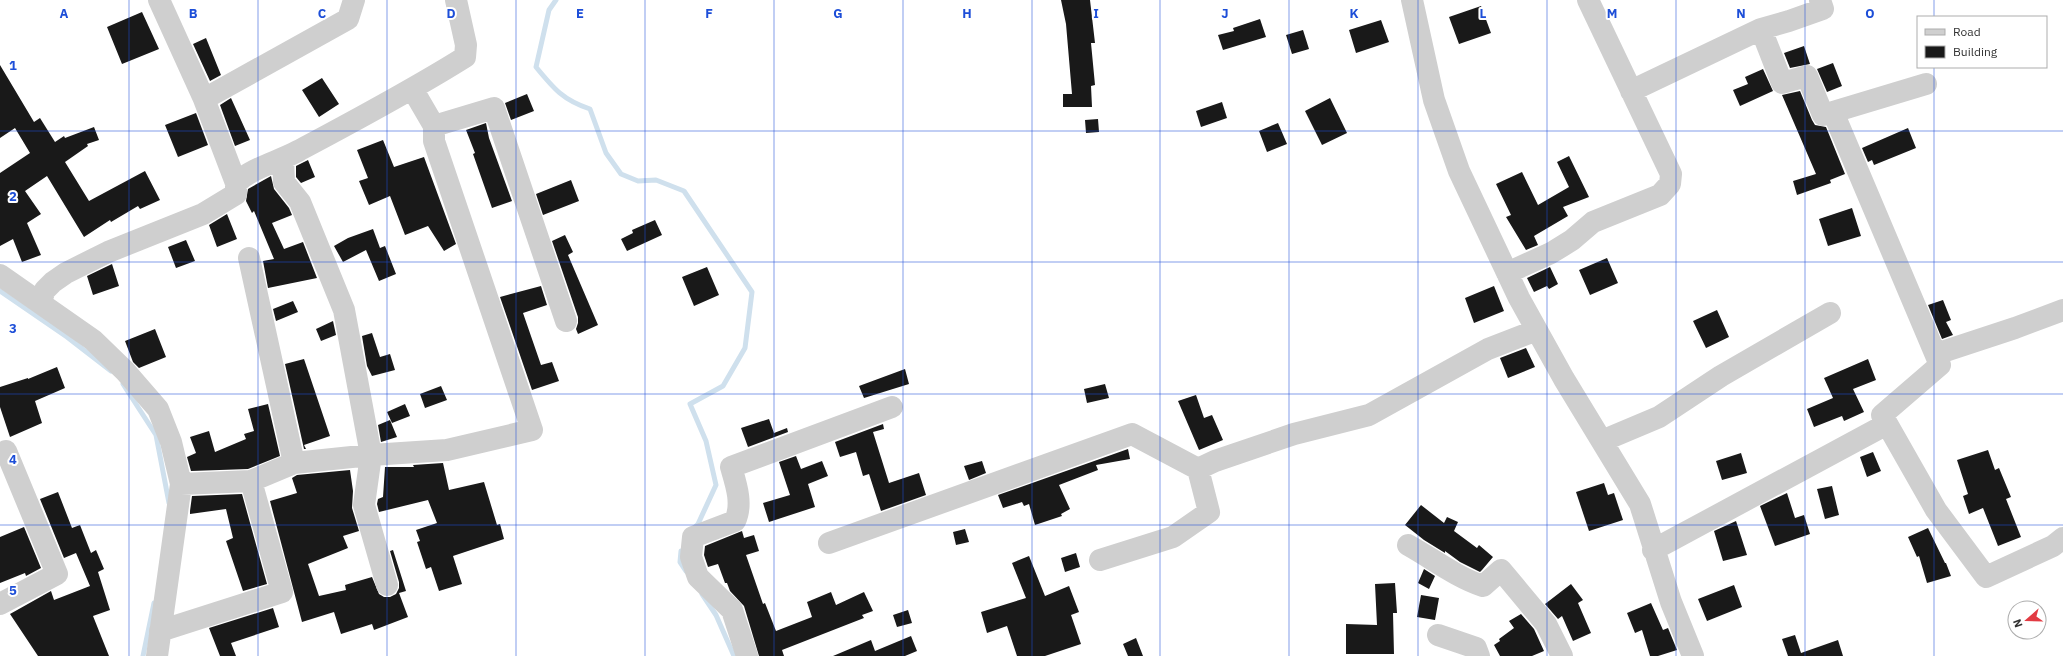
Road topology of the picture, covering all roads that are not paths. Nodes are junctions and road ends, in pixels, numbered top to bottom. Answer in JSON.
{"nodes":[{"id":1,"x":159,"y":0,"type":"edge"},
{"id":2,"x":354,"y":0,"type":"edge"},
{"id":3,"x":456,"y":0,"type":"edge"},
{"id":4,"x":1412,"y":0,"type":"edge"},
{"id":5,"x":1588,"y":0,"type":"edge"},
{"id":6,"x":1820,"y":0,"type":"edge"},
{"id":7,"x":1761,"y":28,"type":"junction"},
{"id":8,"x":1926,"y":84,"type":"dead end"},
{"id":9,"x":413,"y":90,"type":"junction"},
{"id":10,"x":1631,"y":91,"type":"junction"},
{"id":11,"x":204,"y":98,"type":"junction"},
{"id":12,"x":1833,"y":112,"type":"junction"},
{"id":13,"x":434,"y":126,"type":"junction"},
{"id":14,"x":283,"y":159,"type":"junction"},
{"id":15,"x":236,"y":183,"type":"junction"},
{"id":16,"x":249,"y":258,"type":"dead end"},
{"id":17,"x":1507,"y":273,"type":"junction"},
{"id":18,"x":0,"y":275,"type":"edge"},
{"id":19,"x":40,"y":303,"type":"junction"},
{"id":20,"x":2063,"y":310,"type":"edge"},
{"id":21,"x":1830,"y":313,"type":"dead end"},
{"id":22,"x":566,"y":320,"type":"dead end"},
{"id":23,"x":1537,"y":330,"type":"junction"},
{"id":24,"x":1936,"y":354,"type":"junction"},
{"id":25,"x":892,"y":407,"type":"dead end"},
{"id":26,"x":1887,"y":424,"type":"junction"},
{"id":27,"x":1602,"y":440,"type":"junction"},
{"id":28,"x":6,"y":451,"type":"dead end"},
{"id":29,"x":371,"y":455,"type":"junction"},
{"id":30,"x":294,"y":463,"type":"junction"},
{"id":31,"x":1198,"y":469,"type":"junction"},
{"id":32,"x":251,"y":482,"type":"junction"},
{"id":33,"x":181,"y":484,"type":"junction"},
{"id":34,"x":2063,"y":538,"type":"edge"},
{"id":35,"x":830,"y":543,"type":"dead end"},
{"id":36,"x":1408,"y":545,"type":"dead end"},
{"id":37,"x":1653,"y":550,"type":"junction"},
{"id":38,"x":1100,"y":560,"type":"dead end"},
{"id":39,"x":387,"y":585,"type":"dead end"},
{"id":40,"x":0,"y":604,"type":"edge"},
{"id":41,"x":160,"y":630,"type":"junction"},
{"id":42,"x":1438,"y":635,"type":"dead end"},
{"id":43,"x":157,"y":656,"type":"edge"},
{"id":44,"x":747,"y":656,"type":"edge"},
{"id":45,"x":1479,"y":656,"type":"edge"},
{"id":46,"x":1562,"y":656,"type":"edge"},
{"id":47,"x":1693,"y":656,"type":"edge"}],
"edges":[{"from":1,"to":11,"type":"street"},
{"from":2,"to":11,"type":"street"},
{"from":3,"to":9,"type":"street"},
{"from":4,"to":17,"type":"street"},
{"from":5,"to":10,"type":"street"},
{"from":6,"to":7,"type":"street"},
{"from":7,"to":10,"type":"street"},
{"from":7,"to":12,"type":"street"},
{"from":8,"to":12,"type":"street"},
{"from":9,"to":13,"type":"street"},
{"from":9,"to":14,"type":"street"},
{"from":10,"to":17,"type":"street"},
{"from":11,"to":15,"type":"street"},
{"from":12,"to":24,"type":"street"},
{"from":13,"to":22,"type":"street"},
{"from":13,"to":29,"type":"street"},
{"from":14,"to":15,"type":"street"},
{"from":14,"to":29,"type":"street"},
{"from":15,"to":19,"type":"street"},
{"from":16,"to":30,"type":"street"},
{"from":17,"to":23,"type":"street"},
{"from":18,"to":19,"type":"street"},
{"from":19,"to":33,"type":"street"},
{"from":20,"to":24,"type":"street"},
{"from":21,"to":27,"type":"street"},
{"from":23,"to":27,"type":"street"},
{"from":23,"to":31,"type":"street"},
{"from":24,"to":26,"type":"street"},
{"from":25,"to":44,"type":"street"},
{"from":26,"to":34,"type":"street"},
{"from":26,"to":37,"type":"street"},
{"from":27,"to":37,"type":"street"},
{"from":28,"to":40,"type":"street"},
{"from":29,"to":30,"type":"street"},
{"from":29,"to":39,"type":"street"},
{"from":30,"to":32,"type":"street"},
{"from":31,"to":35,"type":"street"},
{"from":31,"to":38,"type":"street"},
{"from":32,"to":33,"type":"street"},
{"from":32,"to":41,"type":"street"},
{"from":33,"to":41,"type":"street"},
{"from":36,"to":46,"type":"street"},
{"from":37,"to":47,"type":"street"},
{"from":41,"to":43,"type":"street"},
{"from":42,"to":45,"type":"street"}]}
